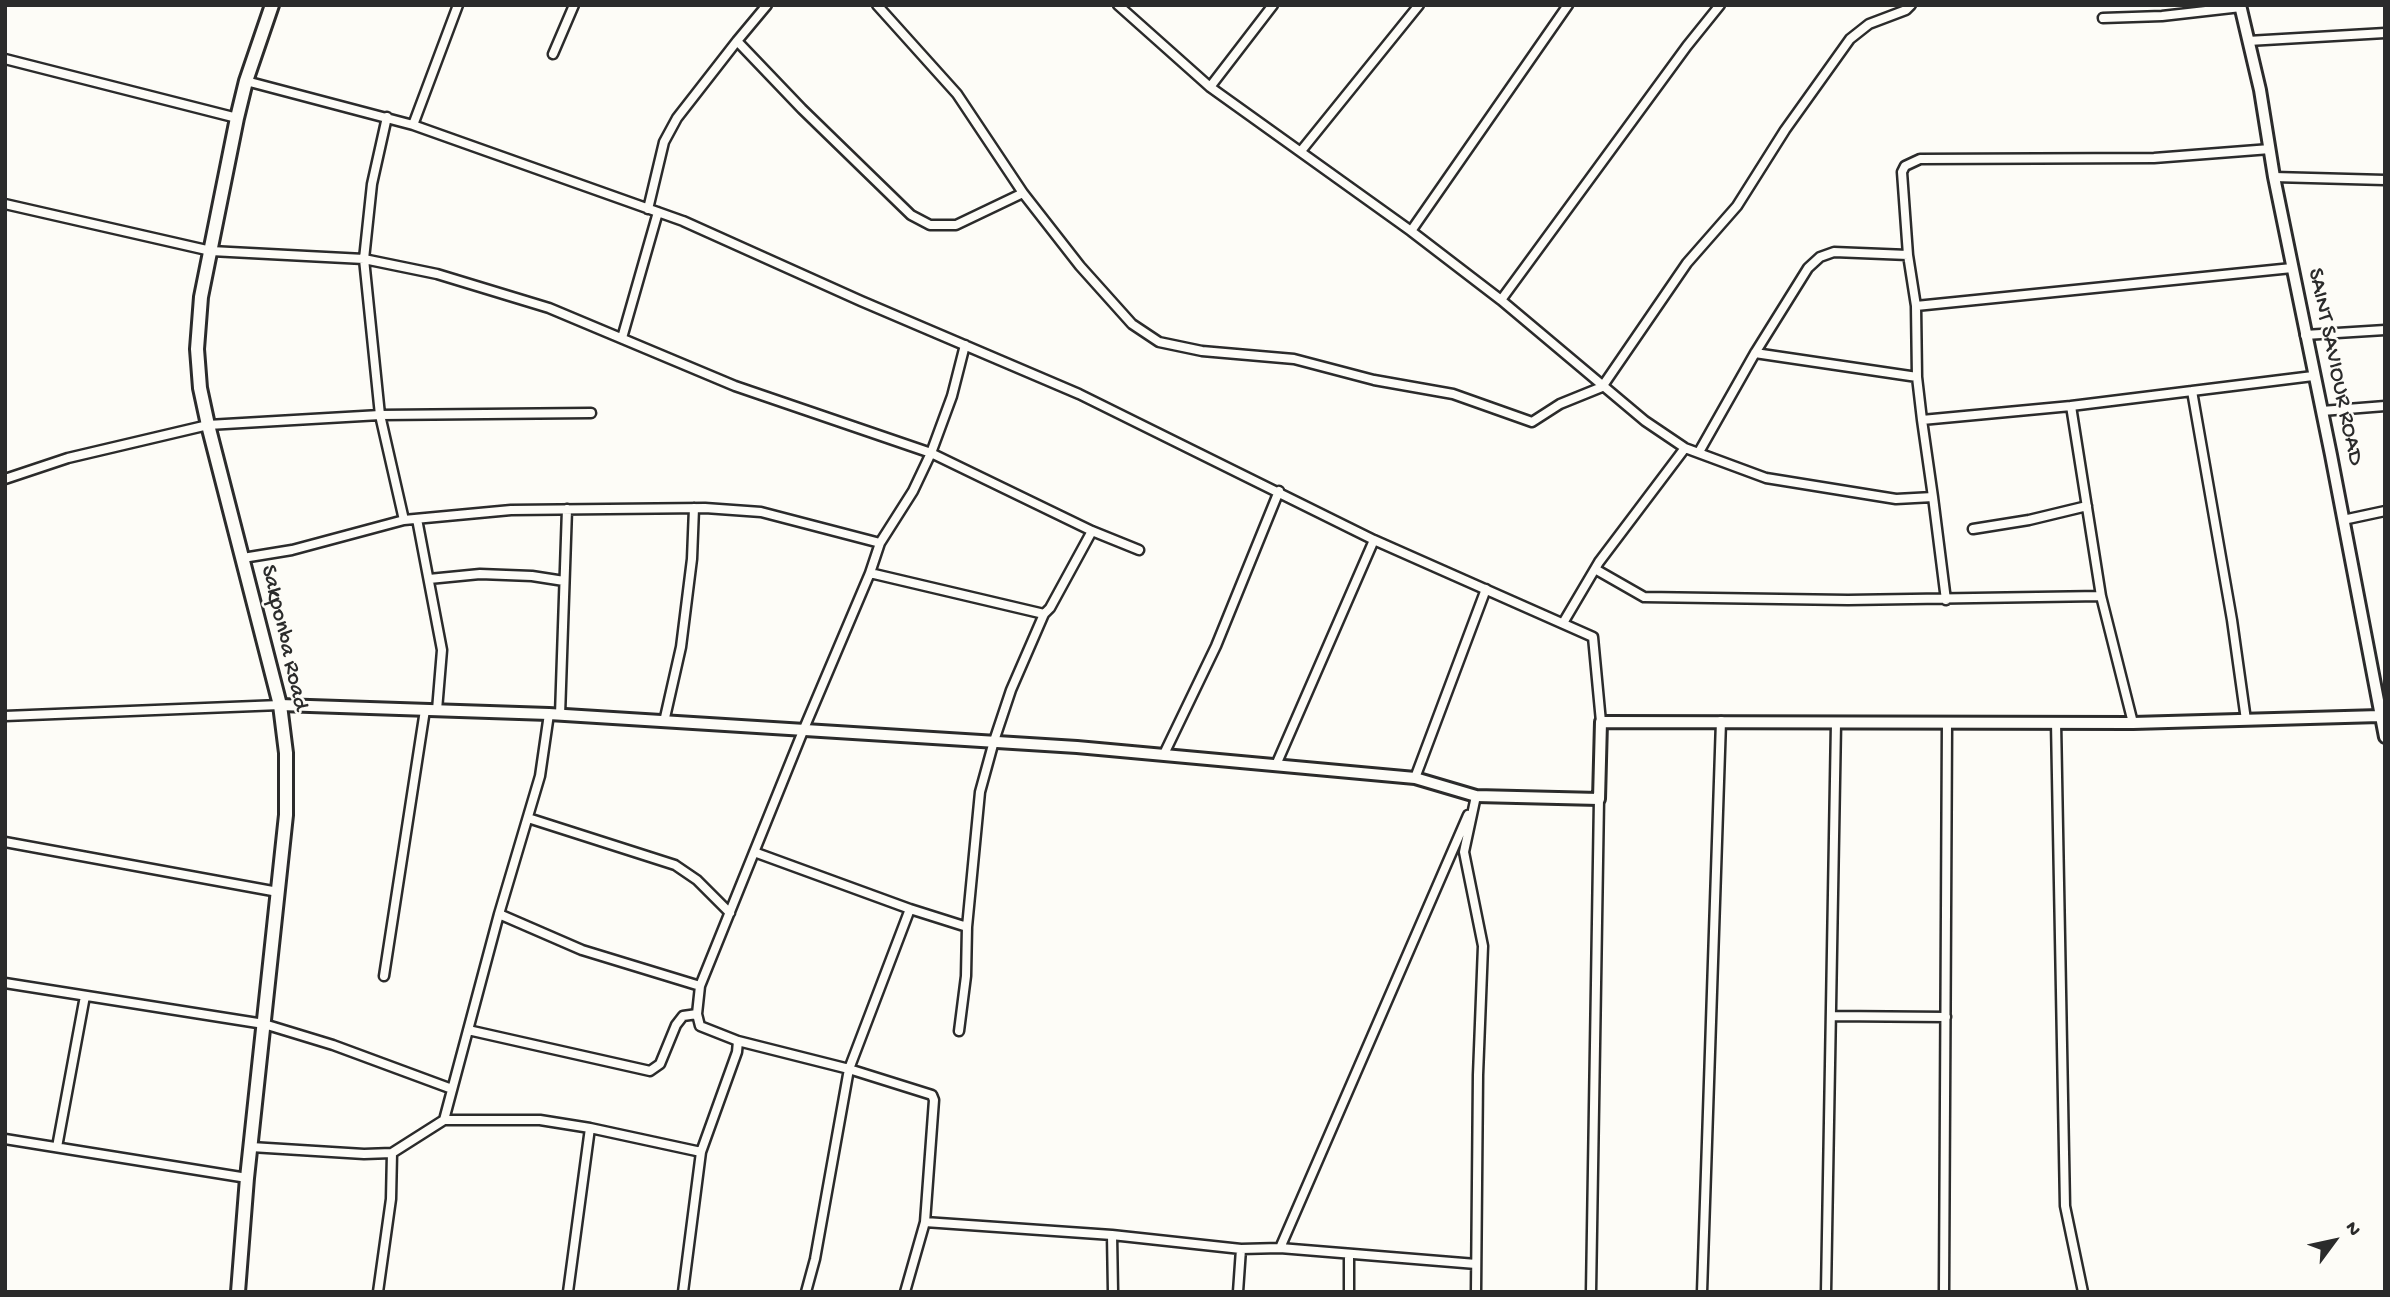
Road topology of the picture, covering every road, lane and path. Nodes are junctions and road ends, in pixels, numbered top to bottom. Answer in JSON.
{"nodes":[{"id":1,"x":272,"y":5,"type":"edge"},
{"id":2,"x":458,"y":5,"type":"edge"},
{"id":3,"x":574,"y":5,"type":"edge"},
{"id":4,"x":767,"y":5,"type":"edge"},
{"id":5,"x":877,"y":5,"type":"edge"},
{"id":6,"x":1118,"y":5,"type":"edge"},
{"id":7,"x":1273,"y":5,"type":"edge"},
{"id":8,"x":1419,"y":5,"type":"edge"},
{"id":9,"x":1568,"y":5,"type":"edge"},
{"id":10,"x":1720,"y":5,"type":"edge"},
{"id":11,"x":1911,"y":5,"type":"edge"},
{"id":12,"x":2240,"y":6,"type":"edge"},
{"id":13,"x":2102,"y":18,"type":"dead end"},
{"id":14,"x":2385,"y":33,"type":"edge"},
{"id":15,"x":737,"y":41,"type":"junction"},
{"id":16,"x":2248,"y":41,"type":"junction"},
{"id":17,"x":553,"y":54,"type":"dead end"},
{"id":18,"x":5,"y":59,"type":"edge"},
{"id":19,"x":246,"y":81,"type":"junction"},
{"id":20,"x":1210,"y":87,"type":"junction"},
{"id":21,"x":387,"y":117,"type":"junction"},
{"id":22,"x":237,"y":118,"type":"junction"},
{"id":23,"x":413,"y":125,"type":"junction"},
{"id":24,"x":2270,"y":149,"type":"junction"},
{"id":25,"x":1301,"y":151,"type":"junction"},
{"id":26,"x":2274,"y":177,"type":"junction"},
{"id":27,"x":2385,"y":180,"type":"edge"},
{"id":28,"x":1023,"y":193,"type":"junction"},
{"id":29,"x":5,"y":204,"type":"edge"},
{"id":30,"x":648,"y":209,"type":"junction"},
{"id":31,"x":658,"y":212,"type":"junction"},
{"id":32,"x":1411,"y":231,"type":"junction"},
{"id":33,"x":211,"y":251,"type":"junction"},
{"id":34,"x":1908,"y":255,"type":"junction"},
{"id":35,"x":364,"y":259,"type":"junction"},
{"id":36,"x":2292,"y":268,"type":"junction"},
{"id":37,"x":1502,"y":300,"type":"junction"},
{"id":38,"x":1916,"y":306,"type":"junction"},
{"id":39,"x":2385,"y":330,"type":"edge"},
{"id":40,"x":2305,"y":335,"type":"junction"},
{"id":41,"x":622,"y":338,"type":"junction"},
{"id":42,"x":965,"y":345,"type":"junction"},
{"id":43,"x":1755,"y":353,"type":"junction"},
{"id":44,"x":2314,"y":376,"type":"junction"},
{"id":45,"x":1917,"y":377,"type":"junction"},
{"id":46,"x":1602,"y":387,"type":"junction"},
{"id":47,"x":2192,"y":391,"type":"junction"},
{"id":48,"x":2071,"y":406,"type":"junction"},
{"id":49,"x":2385,"y":406,"type":"edge"},
{"id":50,"x":2322,"y":411,"type":"junction"},
{"id":51,"x":591,"y":413,"type":"dead end"},
{"id":52,"x":380,"y":415,"type":"junction"},
{"id":53,"x":1922,"y":420,"type":"junction"},
{"id":54,"x":208,"y":425,"type":"junction"},
{"id":55,"x":1685,"y":448,"type":"junction"},
{"id":56,"x":1699,"y":452,"type":"junction"},
{"id":57,"x":931,"y":453,"type":"junction"},
{"id":58,"x":5,"y":480,"type":"edge"},
{"id":59,"x":1279,"y":491,"type":"junction"},
{"id":60,"x":1933,"y":497,"type":"junction"},
{"id":61,"x":2087,"y":506,"type":"junction"},
{"id":62,"x":694,"y":508,"type":"junction"},
{"id":63,"x":567,"y":509,"type":"junction"},
{"id":64,"x":2385,"y":511,"type":"edge"},
{"id":65,"x":417,"y":519,"type":"junction"},
{"id":66,"x":404,"y":520,"type":"junction"},
{"id":67,"x":2343,"y":520,"type":"junction"},
{"id":68,"x":1973,"y":529,"type":"dead end"},
{"id":69,"x":1092,"y":531,"type":"junction"},
{"id":70,"x":1374,"y":540,"type":"junction"},
{"id":71,"x":880,"y":543,"type":"junction"},
{"id":72,"x":1139,"y":551,"type":"dead end"},
{"id":73,"x":243,"y":558,"type":"junction"},
{"id":74,"x":1595,"y":569,"type":"junction"},
{"id":75,"x":870,"y":573,"type":"junction"},
{"id":76,"x":429,"y":579,"type":"junction"},
{"id":77,"x":564,"y":581,"type":"junction"},
{"id":78,"x":1486,"y":589,"type":"junction"},
{"id":79,"x":2101,"y":596,"type":"junction"},
{"id":80,"x":1946,"y":600,"type":"junction"},
{"id":81,"x":1044,"y":614,"type":"junction"},
{"id":82,"x":1563,"y":623,"type":"junction"},
{"id":83,"x":280,"y":705,"type":"junction"},
{"id":84,"x":431,"y":710,"type":"junction"},
{"id":85,"x":554,"y":715,"type":"junction"},
{"id":86,"x":5,"y":716,"type":"edge"},
{"id":87,"x":2380,"y":716,"type":"junction"},
{"id":88,"x":2246,"y":720,"type":"junction"},
{"id":89,"x":1721,"y":721,"type":"junction"},
{"id":90,"x":664,"y":722,"type":"junction"},
{"id":91,"x":1601,"y":722,"type":"junction"},
{"id":92,"x":2056,"y":722,"type":"junction"},
{"id":93,"x":1836,"y":723,"type":"junction"},
{"id":94,"x":1947,"y":723,"type":"junction"},
{"id":95,"x":2133,"y":723,"type":"junction"},
{"id":96,"x":803,"y":731,"type":"junction"},
{"id":97,"x":2384,"y":733,"type":"edge"},
{"id":98,"x":994,"y":741,"type":"junction"},
{"id":99,"x":1164,"y":754,"type":"junction"},
{"id":100,"x":1276,"y":765,"type":"junction"},
{"id":101,"x":1415,"y":778,"type":"junction"},
{"id":102,"x":1476,"y":796,"type":"junction"},
{"id":103,"x":1600,"y":799,"type":"junction"},
{"id":104,"x":528,"y":818,"type":"junction"},
{"id":105,"x":5,"y":842,"type":"edge"},
{"id":106,"x":754,"y":852,"type":"junction"},
{"id":107,"x":278,"y":892,"type":"junction"},
{"id":108,"x":910,"y":909,"type":"junction"},
{"id":109,"x":730,"y":913,"type":"junction"},
{"id":110,"x":499,"y":914,"type":"junction"},
{"id":111,"x":967,"y":927,"type":"junction"},
{"id":112,"x":384,"y":976,"type":"dead end"},
{"id":113,"x":5,"y":983,"type":"edge"},
{"id":114,"x":701,"y":986,"type":"junction"},
{"id":115,"x":85,"y":996,"type":"junction"},
{"id":116,"x":697,"y":1014,"type":"junction"},
{"id":117,"x":1831,"y":1016,"type":"junction"},
{"id":118,"x":1946,"y":1017,"type":"junction"},
{"id":119,"x":264,"y":1024,"type":"junction"},
{"id":120,"x":468,"y":1030,"type":"junction"},
{"id":121,"x":959,"y":1031,"type":"dead end"},
{"id":122,"x":738,"y":1041,"type":"junction"},
{"id":123,"x":849,"y":1069,"type":"junction"},
{"id":124,"x":452,"y":1089,"type":"junction"},
{"id":125,"x":444,"y":1120,"type":"junction"},
{"id":126,"x":590,"y":1128,"type":"junction"},
{"id":127,"x":5,"y":1139,"type":"edge"},
{"id":128,"x":57,"y":1147,"type":"junction"},
{"id":129,"x":251,"y":1147,"type":"junction"},
{"id":130,"x":701,"y":1152,"type":"junction"},
{"id":131,"x":392,"y":1153,"type":"junction"},
{"id":132,"x":247,"y":1178,"type":"junction"},
{"id":133,"x":925,"y":1222,"type":"junction"},
{"id":134,"x":1112,"y":1235,"type":"junction"},
{"id":135,"x":1280,"y":1248,"type":"junction"},
{"id":136,"x":1241,"y":1249,"type":"junction"},
{"id":137,"x":1349,"y":1254,"type":"junction"},
{"id":138,"x":1476,"y":1264,"type":"junction"},
{"id":139,"x":1944,"y":1291,"type":"edge"},
{"id":140,"x":238,"y":1292,"type":"edge"},
{"id":141,"x":378,"y":1292,"type":"edge"},
{"id":142,"x":568,"y":1292,"type":"edge"},
{"id":143,"x":683,"y":1292,"type":"edge"},
{"id":144,"x":806,"y":1292,"type":"edge"},
{"id":145,"x":905,"y":1292,"type":"edge"},
{"id":146,"x":1113,"y":1292,"type":"edge"},
{"id":147,"x":1238,"y":1292,"type":"edge"},
{"id":148,"x":1349,"y":1292,"type":"edge"},
{"id":149,"x":1476,"y":1292,"type":"edge"},
{"id":150,"x":1591,"y":1292,"type":"edge"},
{"id":151,"x":1702,"y":1292,"type":"edge"},
{"id":152,"x":1826,"y":1292,"type":"edge"},
{"id":153,"x":2083,"y":1292,"type":"edge"}],
"edges":[{"from":1,"to":19,"type":"main road","name":"Sakponba Road"},
{"from":2,"to":23,"type":"street"},
{"from":3,"to":17,"type":"street"},
{"from":4,"to":15,"type":"street"},
{"from":5,"to":28,"type":"street"},
{"from":6,"to":20,"type":"street"},
{"from":7,"to":20,"type":"street"},
{"from":8,"to":25,"type":"street"},
{"from":9,"to":32,"type":"street"},
{"from":10,"to":37,"type":"street"},
{"from":11,"to":46,"type":"street"},
{"from":12,"to":13,"type":"street"},
{"from":12,"to":16,"type":"street","name":"SAINT SAVIOUR ROAD"},
{"from":14,"to":16,"type":"street"},
{"from":15,"to":28,"type":"street"},
{"from":15,"to":30,"type":"street"},
{"from":16,"to":24,"type":"street","name":"SAINT SAVIOUR ROAD"},
{"from":18,"to":22,"type":"street"},
{"from":19,"to":21,"type":"street"},
{"from":19,"to":22,"type":"main road","name":"Sakponba Road"},
{"from":20,"to":25,"type":"street"},
{"from":21,"to":23,"type":"street"},
{"from":21,"to":35,"type":"street"},
{"from":22,"to":33,"type":"main road","name":"Sakponba Road"},
{"from":23,"to":30,"type":"street"},
{"from":24,"to":26,"type":"street","name":"SAINT SAVIOUR ROAD"},
{"from":24,"to":34,"type":"street"},
{"from":25,"to":32,"type":"street"},
{"from":26,"to":27,"type":"street"},
{"from":26,"to":36,"type":"street","name":"SAINT SAVIOUR ROAD"},
{"from":28,"to":46,"type":"street"},
{"from":29,"to":33,"type":"street"},
{"from":30,"to":31,"type":"street"},
{"from":31,"to":41,"type":"street"},
{"from":31,"to":42,"type":"street"},
{"from":32,"to":37,"type":"street"},
{"from":33,"to":35,"type":"street"},
{"from":33,"to":54,"type":"main road","name":"Sakponba Road"},
{"from":34,"to":38,"type":"street"},
{"from":34,"to":43,"type":"street"},
{"from":35,"to":41,"type":"street"},
{"from":35,"to":52,"type":"street"},
{"from":36,"to":38,"type":"street"},
{"from":36,"to":40,"type":"street","name":"SAINT SAVIOUR ROAD"},
{"from":37,"to":46,"type":"street"},
{"from":38,"to":45,"type":"street"},
{"from":39,"to":40,"type":"street"},
{"from":40,"to":44,"type":"street","name":"SAINT SAVIOUR ROAD"},
{"from":41,"to":57,"type":"street"},
{"from":42,"to":57,"type":"street"},
{"from":42,"to":59,"type":"street"},
{"from":43,"to":45,"type":"street"},
{"from":43,"to":56,"type":"street"},
{"from":44,"to":47,"type":"street"},
{"from":44,"to":50,"type":"street","name":"SAINT SAVIOUR ROAD"},
{"from":45,"to":53,"type":"street"},
{"from":46,"to":55,"type":"street"},
{"from":47,"to":48,"type":"street"},
{"from":47,"to":88,"type":"street"},
{"from":48,"to":53,"type":"street"},
{"from":48,"to":61,"type":"street"},
{"from":49,"to":50,"type":"street"},
{"from":50,"to":67,"type":"street","name":"SAINT SAVIOUR ROAD"},
{"from":51,"to":52,"type":"street"},
{"from":52,"to":54,"type":"street"},
{"from":52,"to":66,"type":"street"},
{"from":53,"to":60,"type":"street"},
{"from":54,"to":58,"type":"street"},
{"from":54,"to":73,"type":"main road","name":"Sakponba Road"},
{"from":55,"to":56,"type":"street"},
{"from":55,"to":74,"type":"street"},
{"from":56,"to":60,"type":"street"},
{"from":57,"to":69,"type":"street"},
{"from":57,"to":71,"type":"street"},
{"from":59,"to":70,"type":"street"},
{"from":59,"to":99,"type":"street"},
{"from":60,"to":80,"type":"street"},
{"from":61,"to":68,"type":"street"},
{"from":61,"to":79,"type":"street"},
{"from":62,"to":63,"type":"street"},
{"from":62,"to":71,"type":"street"},
{"from":62,"to":90,"type":"street"},
{"from":63,"to":65,"type":"street"},
{"from":63,"to":77,"type":"street"},
{"from":64,"to":67,"type":"street"},
{"from":65,"to":66,"type":"street"},
{"from":65,"to":76,"type":"street"},
{"from":66,"to":73,"type":"street"},
{"from":67,"to":87,"type":"street","name":"SAINT SAVIOUR ROAD"},
{"from":69,"to":72,"type":"street"},
{"from":69,"to":81,"type":"street"},
{"from":70,"to":78,"type":"street"},
{"from":70,"to":100,"type":"street"},
{"from":71,"to":75,"type":"street"},
{"from":73,"to":83,"type":"main road","name":"Sakponba Road"},
{"from":74,"to":80,"type":"street"},
{"from":74,"to":82,"type":"street"},
{"from":75,"to":81,"type":"street"},
{"from":75,"to":96,"type":"street"},
{"from":76,"to":77,"type":"street"},
{"from":76,"to":84,"type":"street"},
{"from":77,"to":85,"type":"street"},
{"from":78,"to":82,"type":"street"},
{"from":78,"to":101,"type":"street"},
{"from":79,"to":80,"type":"street"},
{"from":79,"to":95,"type":"street"},
{"from":81,"to":98,"type":"street"},
{"from":82,"to":91,"type":"street"},
{"from":83,"to":84,"type":"street"},
{"from":83,"to":86,"type":"street"},
{"from":83,"to":107,"type":"main road","name":"Sakponba Road"},
{"from":84,"to":85,"type":"street"},
{"from":84,"to":112,"type":"street"},
{"from":85,"to":90,"type":"street"},
{"from":85,"to":104,"type":"street"},
{"from":87,"to":88,"type":"street"},
{"from":87,"to":97,"type":"street","name":"SAINT SAVIOUR ROAD"},
{"from":88,"to":95,"type":"street"},
{"from":89,"to":91,"type":"street"},
{"from":89,"to":93,"type":"street"},
{"from":89,"to":151,"type":"street"},
{"from":90,"to":96,"type":"street"},
{"from":91,"to":103,"type":"street"},
{"from":92,"to":94,"type":"street"},
{"from":92,"to":95,"type":"street"},
{"from":92,"to":153,"type":"street"},
{"from":93,"to":94,"type":"street"},
{"from":93,"to":117,"type":"street"},
{"from":94,"to":118,"type":"street"},
{"from":96,"to":98,"type":"street"},
{"from":96,"to":106,"type":"street"},
{"from":98,"to":99,"type":"street"},
{"from":98,"to":111,"type":"street"},
{"from":99,"to":100,"type":"street"},
{"from":100,"to":101,"type":"street"},
{"from":101,"to":102,"type":"street"},
{"from":102,"to":103,"type":"street"},
{"from":102,"to":135,"type":"street"},
{"from":102,"to":138,"type":"street"},
{"from":103,"to":150,"type":"street"},
{"from":104,"to":109,"type":"street"},
{"from":104,"to":110,"type":"street"},
{"from":105,"to":107,"type":"street"},
{"from":106,"to":108,"type":"street"},
{"from":106,"to":109,"type":"street"},
{"from":107,"to":119,"type":"main road","name":"Sakponba Road"},
{"from":108,"to":111,"type":"street"},
{"from":108,"to":123,"type":"street"},
{"from":109,"to":114,"type":"street"},
{"from":110,"to":114,"type":"street"},
{"from":110,"to":120,"type":"street"},
{"from":111,"to":121,"type":"street"},
{"from":113,"to":115,"type":"street"},
{"from":114,"to":116,"type":"street"},
{"from":115,"to":119,"type":"street"},
{"from":115,"to":128,"type":"street"},
{"from":116,"to":120,"type":"street"},
{"from":116,"to":122,"type":"street"},
{"from":117,"to":118,"type":"street"},
{"from":117,"to":152,"type":"street"},
{"from":118,"to":139,"type":"street"},
{"from":119,"to":124,"type":"street"},
{"from":119,"to":129,"type":"main road","name":"Sakponba Road"},
{"from":120,"to":124,"type":"street"},
{"from":122,"to":123,"type":"street"},
{"from":122,"to":130,"type":"street"},
{"from":123,"to":133,"type":"street"},
{"from":123,"to":144,"type":"street"},
{"from":124,"to":125,"type":"street"},
{"from":125,"to":126,"type":"street"},
{"from":125,"to":131,"type":"street"},
{"from":126,"to":130,"type":"street"},
{"from":126,"to":142,"type":"street"},
{"from":127,"to":128,"type":"street"},
{"from":128,"to":132,"type":"street"},
{"from":129,"to":131,"type":"street"},
{"from":129,"to":132,"type":"main road","name":"Sakponba Road"},
{"from":130,"to":143,"type":"street"},
{"from":131,"to":141,"type":"street"},
{"from":132,"to":140,"type":"main road","name":"Sakponba Road"},
{"from":133,"to":134,"type":"street"},
{"from":133,"to":145,"type":"street"},
{"from":134,"to":136,"type":"street"},
{"from":134,"to":146,"type":"street"},
{"from":135,"to":136,"type":"street"},
{"from":135,"to":137,"type":"street"},
{"from":136,"to":147,"type":"street"},
{"from":137,"to":138,"type":"street"},
{"from":137,"to":148,"type":"street"},
{"from":138,"to":149,"type":"street"}]}
